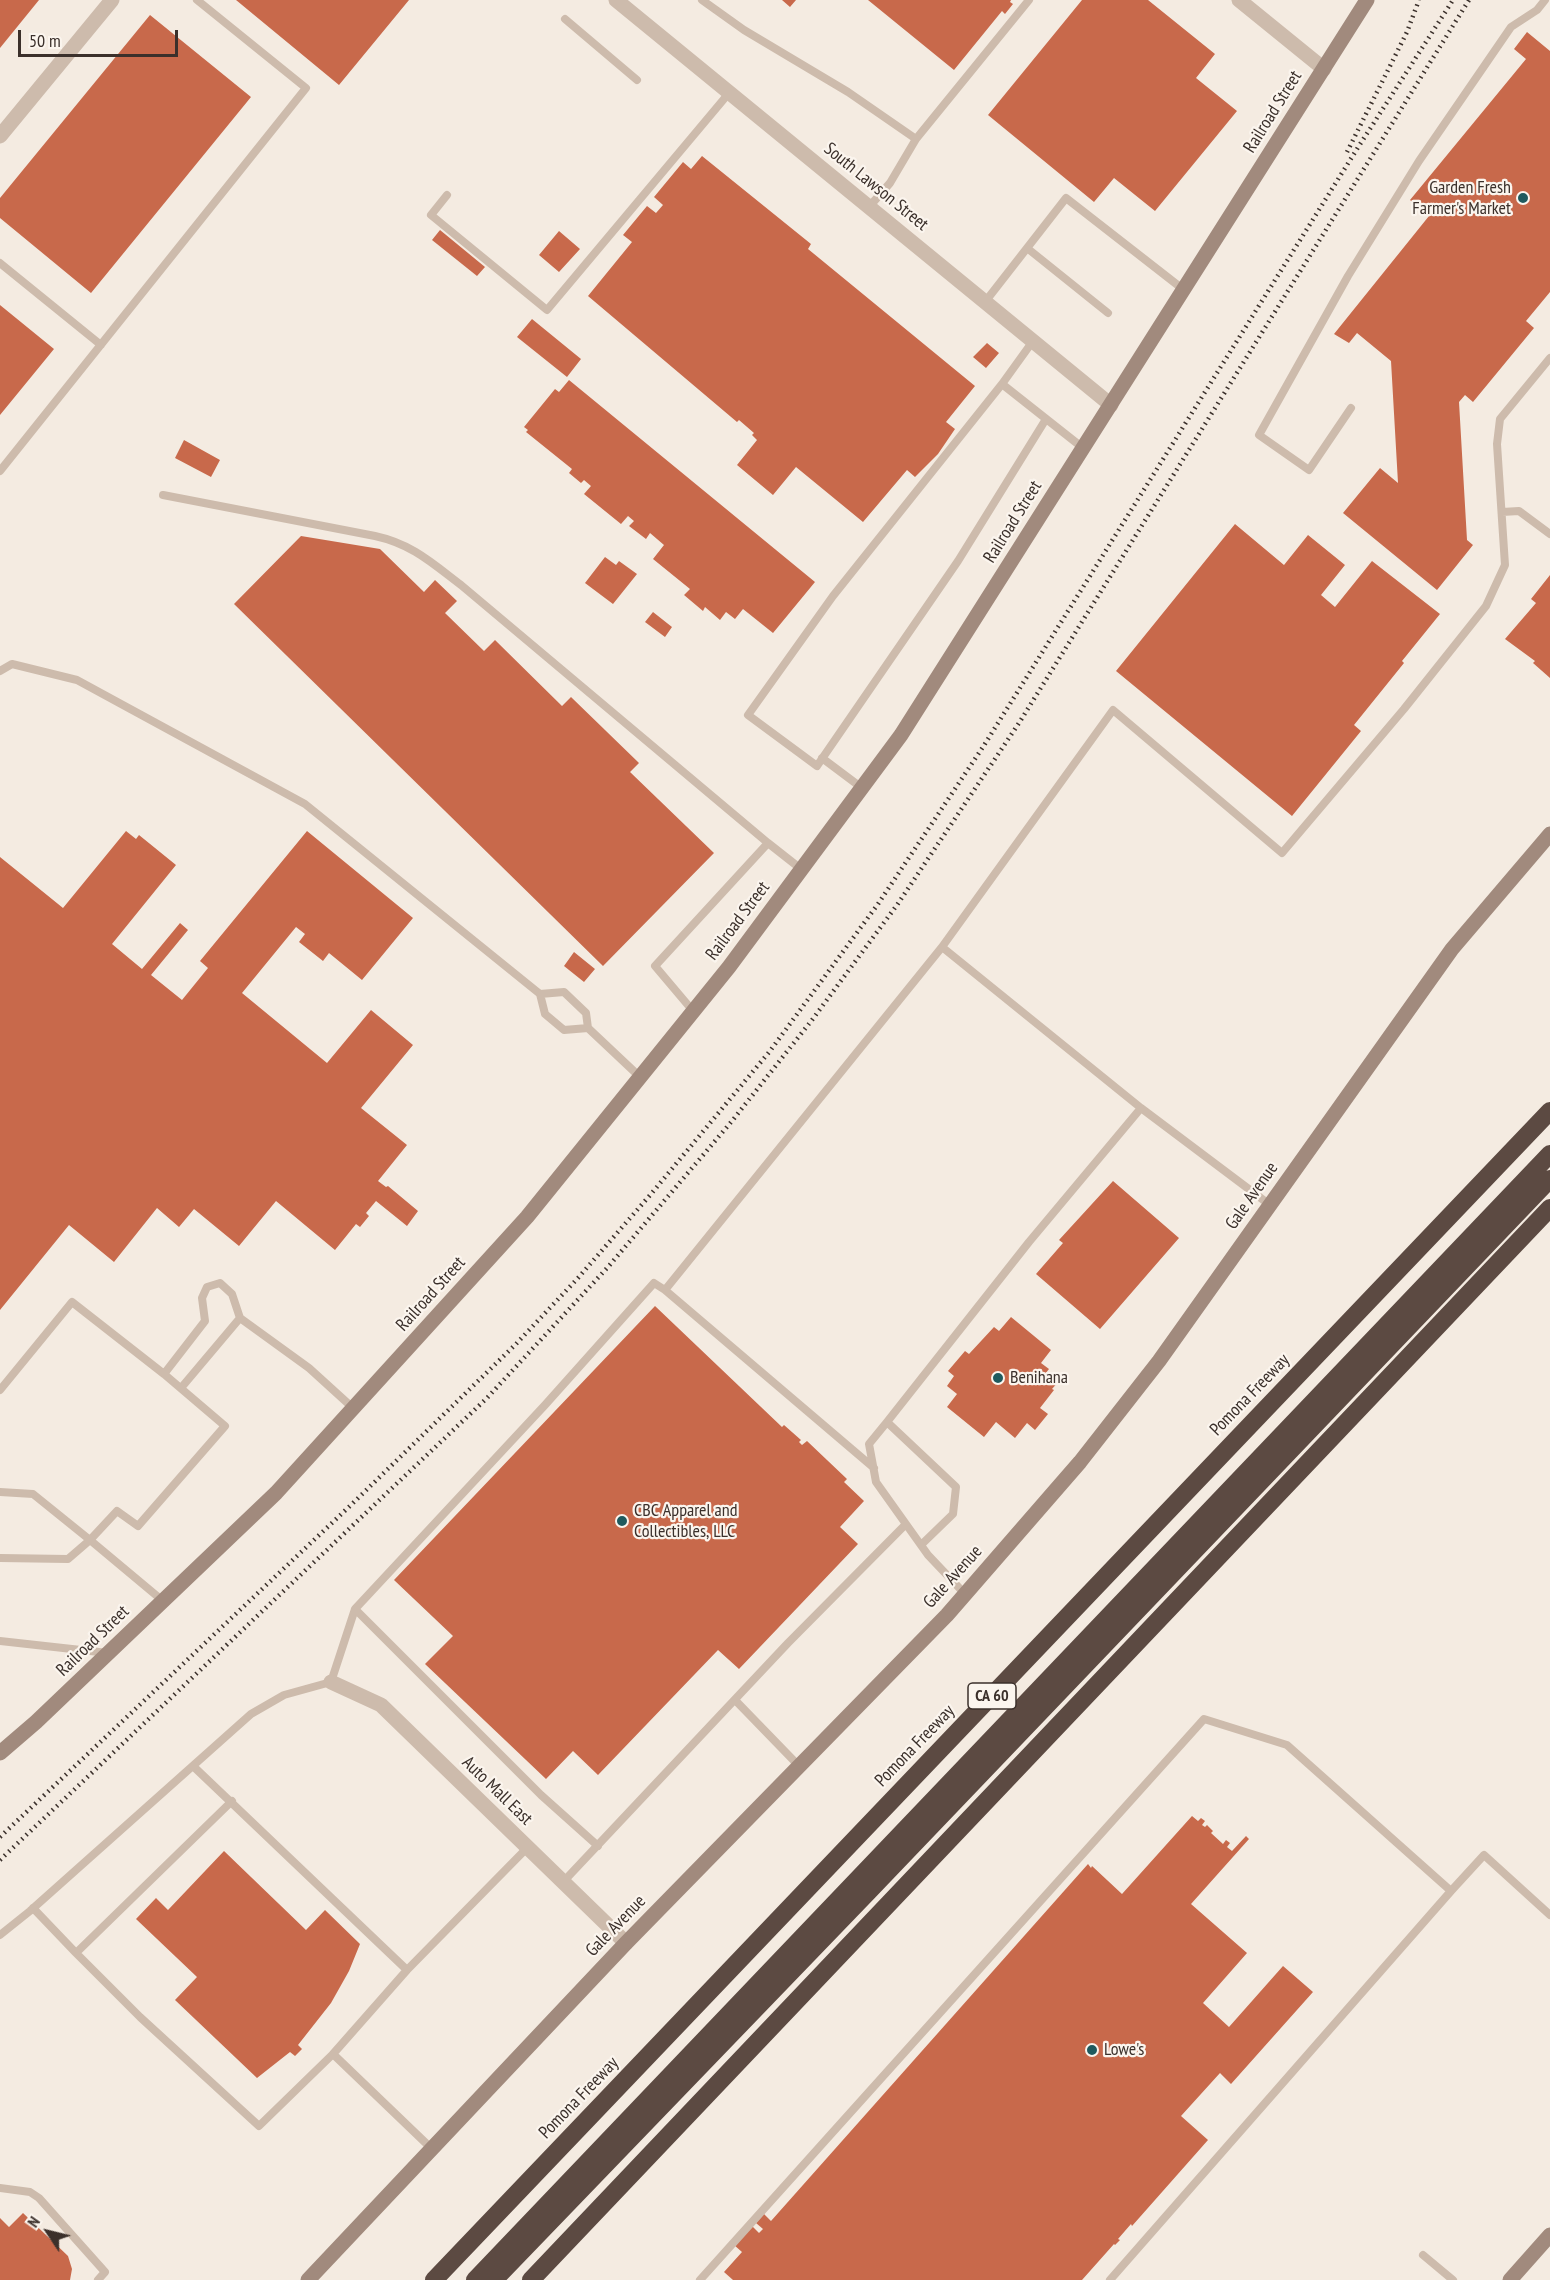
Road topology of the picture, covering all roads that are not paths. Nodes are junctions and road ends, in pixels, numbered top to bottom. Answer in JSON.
{"nodes":[{"id":1,"x":112,"y":0,"type":"edge"},
{"id":2,"x":197,"y":0,"type":"edge"},
{"id":3,"x":616,"y":0,"type":"edge"},
{"id":4,"x":702,"y":0,"type":"edge"},
{"id":5,"x":1029,"y":0,"type":"edge"},
{"id":6,"x":1239,"y":0,"type":"edge"},
{"id":7,"x":1366,"y":0,"type":"edge"},
{"id":8,"x":1545,"y":0,"type":"edge"},
{"id":9,"x":565,"y":19,"type":"dead end"},
{"id":10,"x":1324,"y":69,"type":"junction"},
{"id":11,"x":637,"y":80,"type":"dead end"},
{"id":12,"x":729,"y":93,"type":"junction"},
{"id":13,"x":0,"y":136,"type":"edge"},
{"id":14,"x":916,"y":139,"type":"junction"},
{"id":15,"x":447,"y":195,"type":"dead end"},
{"id":16,"x":869,"y":207,"type":"junction"},
{"id":17,"x":1027,"y":248,"type":"junction"},
{"id":18,"x":0,"y":263,"type":"edge"},
{"id":19,"x":1184,"y":290,"type":"junction"},
{"id":20,"x":985,"y":302,"type":"junction"},
{"id":21,"x":1108,"y":313,"type":"dead end"},
{"id":22,"x":1033,"y":341,"type":"junction"},
{"id":23,"x":101,"y":345,"type":"junction"},
{"id":24,"x":1550,"y":358,"type":"edge"},
{"id":25,"x":1002,"y":384,"type":"junction"},
{"id":26,"x":1110,"y":405,"type":"junction"},
{"id":27,"x":1351,"y":408,"type":"dead end"},
{"id":28,"x":1046,"y":419,"type":"junction"},
{"id":29,"x":1083,"y":448,"type":"junction"},
{"id":30,"x":0,"y":471,"type":"edge"},
{"id":31,"x":163,"y":495,"type":"dead end"},
{"id":32,"x":1502,"y":512,"type":"junction"},
{"id":33,"x":1550,"y":534,"type":"edge"},
{"id":34,"x":0,"y":670,"type":"edge"},
{"id":35,"x":822,"y":758,"type":"junction"},
{"id":36,"x":862,"y":788,"type":"junction"},
{"id":37,"x":1550,"y":834,"type":"edge"},
{"id":38,"x":768,"y":843,"type":"junction"},
{"id":39,"x":801,"y":869,"type":"junction"},
{"id":40,"x":942,"y":947,"type":"junction"},
{"id":41,"x":540,"y":994,"type":"junction"},
{"id":42,"x":693,"y":1011,"type":"junction"},
{"id":43,"x":588,"y":1028,"type":"junction"},
{"id":44,"x":640,"y":1077,"type":"junction"},
{"id":45,"x":1141,"y":1108,"type":"junction"},
{"id":46,"x":1550,"y":1111,"type":"edge"},
{"id":47,"x":1550,"y":1154,"type":"edge"},
{"id":48,"x":1550,"y":1179,"type":"edge"},
{"id":49,"x":1270,"y":1204,"type":"junction"},
{"id":50,"x":1550,"y":1208,"type":"edge"},
{"id":51,"x":665,"y":1290,"type":"junction"},
{"id":52,"x":240,"y":1318,"type":"junction"},
{"id":53,"x":164,"y":1374,"type":"junction"},
{"id":54,"x":180,"y":1388,"type":"junction"},
{"id":55,"x":0,"y":1390,"type":"edge"},
{"id":56,"x":353,"y":1408,"type":"junction"},
{"id":57,"x":887,"y":1422,"type":"junction"},
{"id":58,"x":874,"y":1468,"type":"junction"},
{"id":59,"x":0,"y":1492,"type":"edge"},
{"id":60,"x":906,"y":1524,"type":"junction"},
{"id":61,"x":90,"y":1540,"type":"junction"},
{"id":62,"x":921,"y":1545,"type":"junction"},
{"id":63,"x":0,"y":1558,"type":"edge"},
{"id":64,"x":965,"y":1594,"type":"junction"},
{"id":65,"x":164,"y":1601,"type":"junction"},
{"id":66,"x":355,"y":1609,"type":"junction"},
{"id":67,"x":0,"y":1641,"type":"edge"},
{"id":68,"x":108,"y":1653,"type":"junction"},
{"id":69,"x":331,"y":1682,"type":"junction"},
{"id":70,"x":735,"y":1700,"type":"junction"},
{"id":71,"x":0,"y":1753,"type":"edge"},
{"id":72,"x":193,"y":1766,"type":"junction"},
{"id":73,"x":799,"y":1766,"type":"junction"},
{"id":74,"x":232,"y":1801,"type":"junction"},
{"id":75,"x":597,"y":1846,"type":"junction"},
{"id":76,"x":528,"y":1848,"type":"junction"},
{"id":77,"x":564,"y":1881,"type":"junction"},
{"id":78,"x":1451,"y":1890,"type":"junction"},
{"id":79,"x":33,"y":1908,"type":"junction"},
{"id":80,"x":1550,"y":1915,"type":"edge"},
{"id":81,"x":0,"y":1935,"type":"edge"},
{"id":82,"x":626,"y":1942,"type":"junction"},
{"id":83,"x":76,"y":1953,"type":"junction"},
{"id":84,"x":407,"y":1970,"type":"junction"},
{"id":85,"x":333,"y":2054,"type":"junction"},
{"id":86,"x":432,"y":2149,"type":"junction"},
{"id":87,"x":0,"y":2188,"type":"edge"},
{"id":88,"x":1550,"y":2235,"type":"edge"},
{"id":89,"x":1423,"y":2255,"type":"dead end"},
{"id":90,"x":98,"y":2280,"type":"edge"},
{"id":91,"x":308,"y":2280,"type":"edge"},
{"id":92,"x":434,"y":2280,"type":"edge"},
{"id":93,"x":475,"y":2280,"type":"edge"},
{"id":94,"x":494,"y":2280,"type":"edge"},
{"id":95,"x":531,"y":2280,"type":"edge"},
{"id":96,"x":700,"y":2280,"type":"edge"},
{"id":97,"x":1110,"y":2280,"type":"edge"},
{"id":98,"x":1453,"y":2280,"type":"edge"},
{"id":99,"x":1510,"y":2280,"type":"edge"}],
"edges":[{"from":1,"to":13,"type":"street"},
{"from":2,"to":23,"type":"lane"},
{"from":3,"to":12,"type":"street","name":"South Lawson Street"},
{"from":4,"to":14,"type":"lane"},
{"from":5,"to":14,"type":"lane"},
{"from":6,"to":10,"type":"street"},
{"from":7,"to":10,"type":"street","name":"Railroad Street"},
{"from":8,"to":27,"type":"lane"},
{"from":9,"to":11,"type":"lane"},
{"from":10,"to":19,"type":"street","name":"Railroad Street"},
{"from":12,"to":15,"type":"lane"},
{"from":12,"to":16,"type":"street","name":"South Lawson Street"},
{"from":14,"to":16,"type":"lane"},
{"from":16,"to":20,"type":"street","name":"South Lawson Street"},
{"from":17,"to":19,"type":"lane"},
{"from":17,"to":20,"type":"lane"},
{"from":17,"to":21,"type":"lane"},
{"from":18,"to":23,"type":"lane"},
{"from":19,"to":26,"type":"street","name":"Railroad Street"},
{"from":20,"to":22,"type":"street","name":"South Lawson Street"},
{"from":22,"to":25,"type":"lane"},
{"from":22,"to":26,"type":"street","name":"South Lawson Street"},
{"from":23,"to":30,"type":"lane"},
{"from":24,"to":32,"type":"lane"},
{"from":25,"to":28,"type":"lane"},
{"from":25,"to":35,"type":"lane"},
{"from":26,"to":29,"type":"street","name":"Railroad Street"},
{"from":28,"to":29,"type":"lane"},
{"from":28,"to":35,"type":"lane"},
{"from":29,"to":36,"type":"street","name":"Railroad Street"},
{"from":31,"to":38,"type":"lane"},
{"from":32,"to":33,"type":"lane"},
{"from":32,"to":40,"type":"lane"},
{"from":34,"to":41,"type":"lane"},
{"from":35,"to":36,"type":"lane"},
{"from":36,"to":39,"type":"street","name":"Railroad Street"},
{"from":37,"to":49,"type":"street","name":"Gale Avenue"},
{"from":38,"to":39,"type":"lane"},
{"from":38,"to":42,"type":"lane"},
{"from":39,"to":42,"type":"street","name":"Railroad Street"},
{"from":40,"to":45,"type":"lane"},
{"from":40,"to":51,"type":"lane"},
{"from":41,"to":43,"type":"lane"},
{"from":41,"to":43,"type":"lane"},
{"from":42,"to":44,"type":"street","name":"Railroad Street"},
{"from":43,"to":44,"type":"lane"},
{"from":44,"to":56,"type":"street","name":"Railroad Street"},
{"from":45,"to":49,"type":"lane"},
{"from":45,"to":57,"type":"lane"},
{"from":46,"to":92,"type":"highway","name":"Pomona Freeway","number":"CA 60"},
{"from":47,"to":93,"type":"highway"},
{"from":48,"to":94,"type":"highway"},
{"from":49,"to":64,"type":"street","name":"Gale Avenue"},
{"from":50,"to":95,"type":"highway"},
{"from":51,"to":58,"type":"lane"},
{"from":51,"to":66,"type":"lane"},
{"from":52,"to":53,"type":"lane"},
{"from":52,"to":54,"type":"lane"},
{"from":52,"to":56,"type":"lane"},
{"from":53,"to":54,"type":"lane"},
{"from":53,"to":55,"type":"lane"},
{"from":54,"to":61,"type":"lane"},
{"from":56,"to":65,"type":"street","name":"Railroad Street"},
{"from":57,"to":58,"type":"lane"},
{"from":57,"to":62,"type":"lane"},
{"from":58,"to":60,"type":"lane"},
{"from":59,"to":61,"type":"lane"},
{"from":60,"to":62,"type":"lane"},
{"from":60,"to":70,"type":"lane"},
{"from":61,"to":63,"type":"lane"},
{"from":61,"to":65,"type":"lane"},
{"from":62,"to":64,"type":"lane"},
{"from":64,"to":73,"type":"street","name":"Gale Avenue"},
{"from":65,"to":68,"type":"street","name":"Railroad Street"},
{"from":66,"to":69,"type":"lane"},
{"from":66,"to":75,"type":"lane"},
{"from":67,"to":68,"type":"lane"},
{"from":68,"to":71,"type":"street","name":"Railroad Street"},
{"from":69,"to":72,"type":"lane"},
{"from":69,"to":76,"type":"street","name":"Auto Mall East"},
{"from":70,"to":73,"type":"lane"},
{"from":70,"to":75,"type":"lane"},
{"from":72,"to":74,"type":"lane"},
{"from":72,"to":79,"type":"lane"},
{"from":73,"to":82,"type":"street","name":"Gale Avenue"},
{"from":74,"to":83,"type":"lane"},
{"from":74,"to":84,"type":"lane"},
{"from":75,"to":77,"type":"lane"},
{"from":76,"to":77,"type":"street","name":"Auto Mall East"},
{"from":76,"to":84,"type":"lane"},
{"from":77,"to":82,"type":"street","name":"Auto Mall East"},
{"from":78,"to":80,"type":"lane"},
{"from":78,"to":96,"type":"lane"},
{"from":78,"to":97,"type":"lane"},
{"from":79,"to":81,"type":"lane"},
{"from":79,"to":83,"type":"lane"},
{"from":82,"to":86,"type":"street","name":"Gale Avenue"},
{"from":83,"to":85,"type":"lane"},
{"from":84,"to":85,"type":"lane"},
{"from":85,"to":86,"type":"lane"},
{"from":86,"to":91,"type":"street","name":"Gale Avenue"},
{"from":87,"to":90,"type":"lane"},
{"from":88,"to":99,"type":"street"},
{"from":89,"to":98,"type":"lane"}]}
